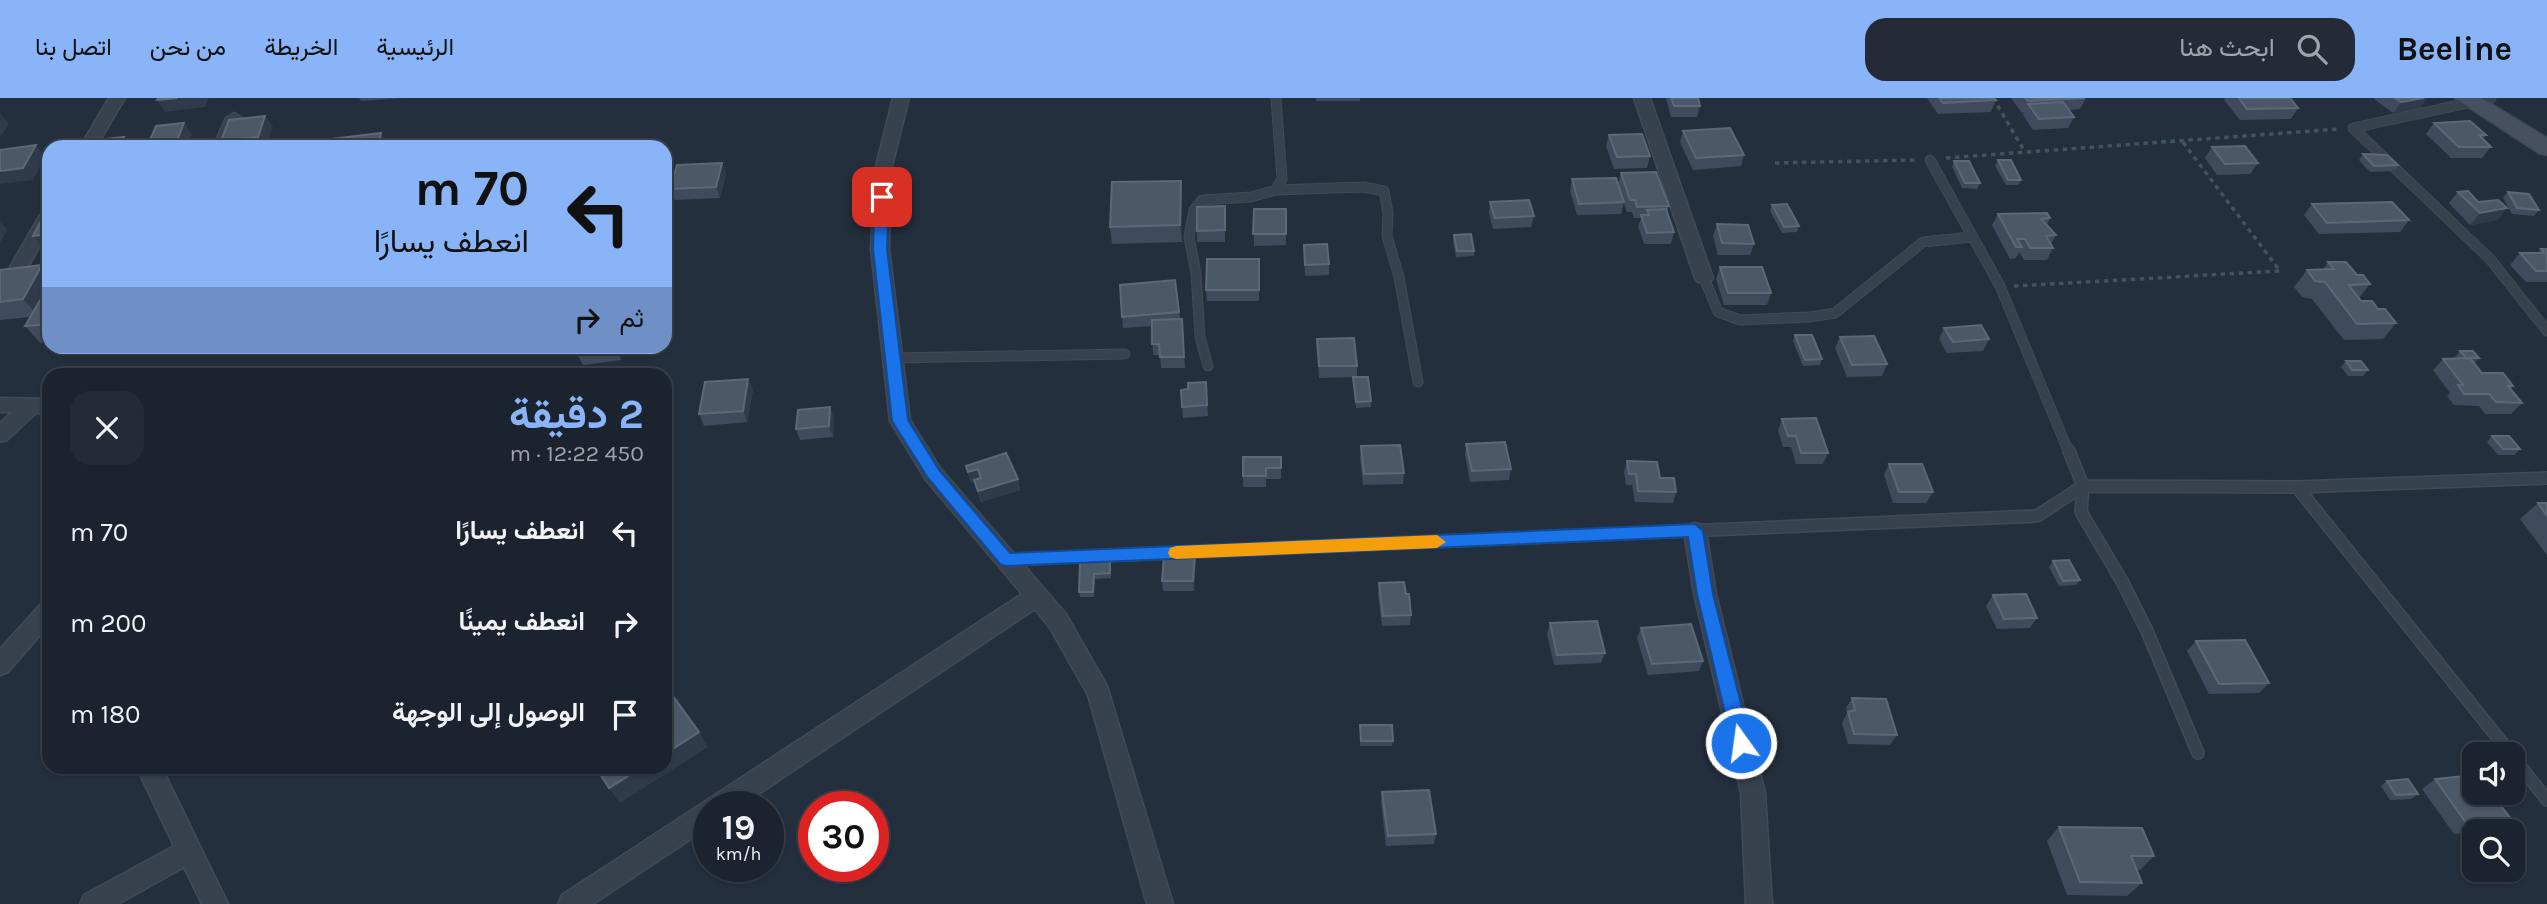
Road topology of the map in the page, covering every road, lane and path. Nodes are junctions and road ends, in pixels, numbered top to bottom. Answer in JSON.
{"nodes":[{"id":1,"x":117,"y":98,"type":"edge"},
{"id":2,"x":901,"y":98,"type":"edge"},
{"id":3,"x":1276,"y":98,"type":"edge"},
{"id":4,"x":1642,"y":98,"type":"edge"},
{"id":5,"x":1993,"y":98,"type":"edge"},
{"id":6,"x":2476,"y":99,"type":"edge"},
{"id":7,"x":234,"y":118,"type":"edge"},
{"id":8,"x":2353,"y":128,"type":"junction"},
{"id":9,"x":92,"y":140,"type":"edge"},
{"id":10,"x":224,"y":140,"type":"edge"},
{"id":11,"x":2182,"y":141,"type":"junction"},
{"id":12,"x":2547,"y":148,"type":"edge"},
{"id":13,"x":2025,"y":152,"type":"junction"},
{"id":14,"x":1930,"y":160,"type":"junction"},
{"id":15,"x":1775,"y":163,"type":"dead end"},
{"id":16,"x":1276,"y":190,"type":"junction"},
{"id":17,"x":42,"y":225,"type":"edge"},
{"id":18,"x":1972,"y":237,"type":"junction"},
{"id":19,"x":38,"y":271,"type":"edge"},
{"id":20,"x":7,"y":275,"type":"edge"},
{"id":21,"x":1704,"y":278,"type":"joint"},
{"id":22,"x":2000,"y":286,"type":"junction"},
{"id":23,"x":2547,"y":331,"type":"edge"},
{"id":24,"x":1125,"y":354,"type":"dead end"},
{"id":25,"x":893,"y":358,"type":"junction"},
{"id":26,"x":1208,"y":366,"type":"dead end"},
{"id":27,"x":1418,"y":382,"type":"dead end"},
{"id":28,"x":0,"y":405,"type":"edge"},
{"id":29,"x":40,"y":406,"type":"edge"},
{"id":30,"x":0,"y":435,"type":"edge"},
{"id":31,"x":2547,"y":478,"type":"edge"},
{"id":32,"x":2083,"y":486,"type":"junction"},
{"id":33,"x":2297,"y":487,"type":"junction"},
{"id":34,"x":1695,"y":531,"type":"junction"},
{"id":35,"x":1006,"y":560,"type":"junction"},
{"id":36,"x":1037,"y":596,"type":"junction"},
{"id":37,"x":42,"y":618,"type":"edge"},
{"id":38,"x":0,"y":665,"type":"edge"},
{"id":39,"x":2502,"y":742,"type":"edge"},
{"id":40,"x":2198,"y":753,"type":"dead end"},
{"id":41,"x":2525,"y":772,"type":"edge"},
{"id":42,"x":152,"y":774,"type":"edge"},
{"id":43,"x":742,"y":791,"type":"edge"},
{"id":44,"x":2547,"y":800,"type":"edge"},
{"id":45,"x":693,"y":824,"type":"edge"},
{"id":46,"x":189,"y":851,"type":"junction"},
{"id":47,"x":93,"y":904,"type":"edge"},
{"id":48,"x":215,"y":904,"type":"edge"},
{"id":49,"x":571,"y":904,"type":"edge"},
{"id":50,"x":1160,"y":904,"type":"edge"},
{"id":51,"x":1759,"y":904,"type":"edge"}],
"edges":[{"from":1,"to":9,"type":"street"},
{"from":2,"to":25,"type":"street"},
{"from":3,"to":16,"type":"lane"},
{"from":4,"to":21,"type":"street"},
{"from":5,"to":13,"type":"path"},
{"from":6,"to":8,"type":"lane"},
{"from":6,"to":12,"type":"street"},
{"from":7,"to":10,"type":"street"},
{"from":8,"to":11,"type":"path"},
{"from":8,"to":23,"type":"lane"},
{"from":11,"to":13,"type":"path"},
{"from":11,"to":22,"type":"path"},
{"from":13,"to":14,"type":"path"},
{"from":14,"to":15,"type":"path"},
{"from":14,"to":18,"type":"lane"},
{"from":16,"to":26,"type":"lane"},
{"from":16,"to":27,"type":"lane"},
{"from":17,"to":20,"type":"street"},
{"from":18,"to":21,"type":"lane"},
{"from":18,"to":22,"type":"lane"},
{"from":19,"to":20,"type":"street"},
{"from":22,"to":32,"type":"lane"},
{"from":24,"to":25,"type":"lane"},
{"from":25,"to":35,"type":"street"},
{"from":28,"to":29,"type":"street"},
{"from":29,"to":30,"type":"street"},
{"from":31,"to":33,"type":"lane"},
{"from":32,"to":33,"type":"lane"},
{"from":32,"to":34,"type":"lane"},
{"from":32,"to":40,"type":"lane"},
{"from":33,"to":39,"type":"lane"},
{"from":34,"to":35,"type":"lane"},
{"from":34,"to":51,"type":"street"},
{"from":35,"to":36,"type":"street"},
{"from":36,"to":43,"type":"street"},
{"from":36,"to":50,"type":"street"},
{"from":37,"to":38,"type":"street"},
{"from":41,"to":44,"type":"lane"},
{"from":42,"to":46,"type":"street"},
{"from":45,"to":49,"type":"street"},
{"from":46,"to":47,"type":"street"},
{"from":46,"to":48,"type":"street"}]}
